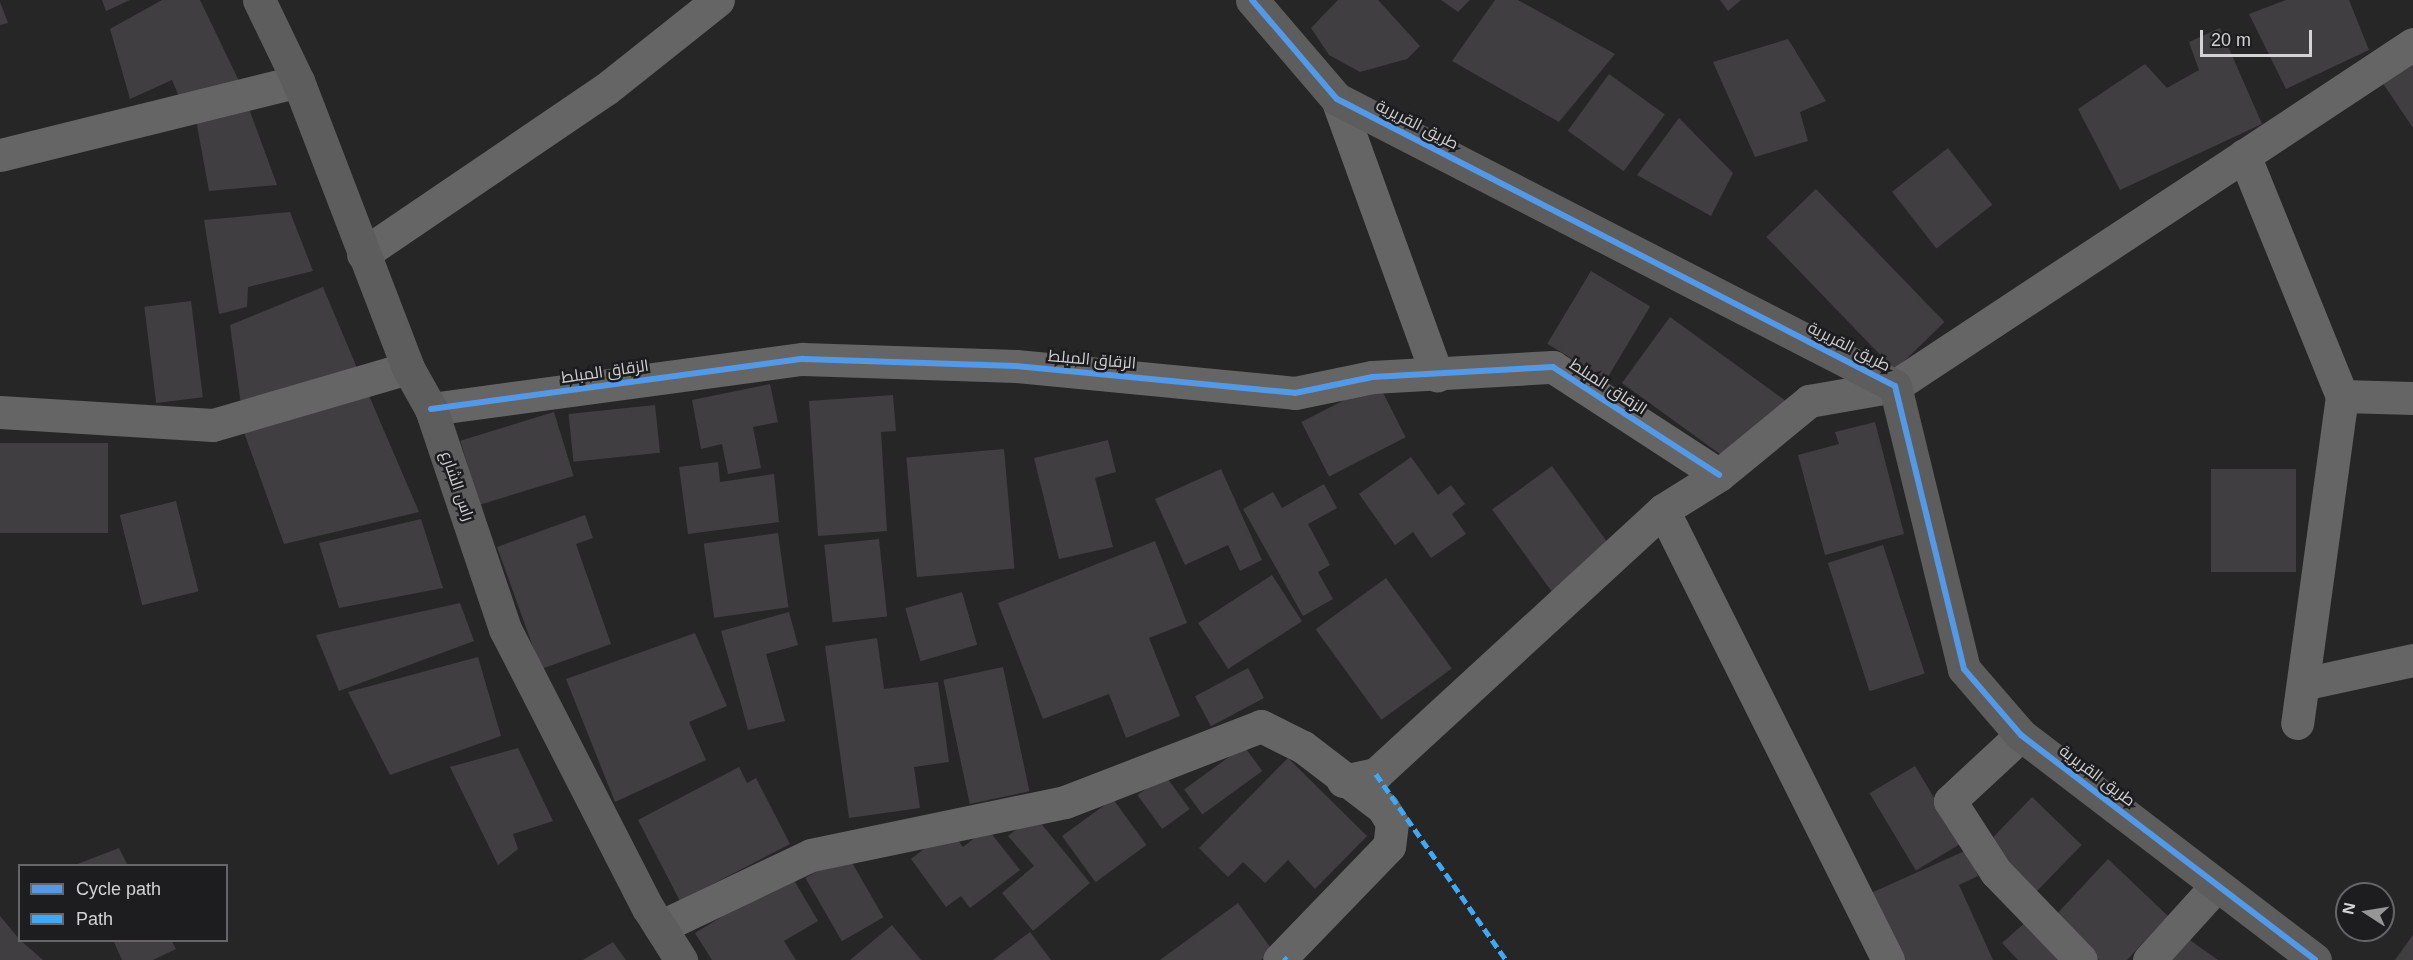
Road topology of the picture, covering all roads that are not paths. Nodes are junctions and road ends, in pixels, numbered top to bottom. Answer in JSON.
{"nodes":[{"id":1,"x":259,"y":0,"type":"edge"},
{"id":2,"x":718,"y":0,"type":"edge"},
{"id":3,"x":1252,"y":0,"type":"edge"},
{"id":4,"x":2413,"y":44,"type":"edge"},
{"id":5,"x":298,"y":81,"type":"junction"},
{"id":6,"x":1337,"y":99,"type":"junction"},
{"id":7,"x":2244,"y":154,"type":"junction"},
{"id":8,"x":0,"y":155,"type":"edge"},
{"id":9,"x":363,"y":254,"type":"junction"},
{"id":10,"x":408,"y":368,"type":"junction"},
{"id":11,"x":1437,"y":375,"type":"junction"},
{"id":12,"x":1895,"y":386,"type":"junction"},
{"id":13,"x":2342,"y":396,"type":"junction"},
{"id":14,"x":2413,"y":398,"type":"edge"},
{"id":15,"x":431,"y":409,"type":"junction"},
{"id":16,"x":0,"y":411,"type":"edge"},
{"id":17,"x":1719,"y":475,"type":"junction"},
{"id":18,"x":1663,"y":510,"type":"junction"},
{"id":19,"x":2413,"y":660,"type":"edge"},
{"id":20,"x":2303,"y":684,"type":"junction"},
{"id":21,"x":2297,"y":723,"type":"dead end"},
{"id":22,"x":2021,"y":735,"type":"junction"},
{"id":23,"x":1343,"y":781,"type":"junction"},
{"id":24,"x":2217,"y":885,"type":"junction"},
{"id":25,"x":660,"y":927,"type":"junction"},
{"id":26,"x":681,"y":960,"type":"edge"},
{"id":27,"x":1279,"y":960,"type":"edge"},
{"id":28,"x":1888,"y":960,"type":"edge"},
{"id":29,"x":2081,"y":960,"type":"edge"},
{"id":30,"x":2149,"y":960,"type":"edge"},
{"id":31,"x":2315,"y":960,"type":"edge"}],
"edges":[{"from":1,"to":5,"type":"street","name":"راس الشارع"},
{"from":2,"to":9,"type":"street"},
{"from":3,"to":6,"type":"street","name":"طريق القريرية"},
{"from":4,"to":7,"type":"street"},
{"from":5,"to":8,"type":"street"},
{"from":5,"to":9,"type":"street","name":"راس الشارع"},
{"from":6,"to":11,"type":"street"},
{"from":6,"to":12,"type":"street","name":"طريق القريرية"},
{"from":7,"to":12,"type":"street"},
{"from":7,"to":13,"type":"street"},
{"from":9,"to":10,"type":"street","name":"راس الشارع"},
{"from":10,"to":15,"type":"street","name":"راس الشارع"},
{"from":10,"to":16,"type":"street"},
{"from":11,"to":15,"type":"street","name":"الزقاق المبلط"},
{"from":11,"to":17,"type":"street","name":"الزقاق المبلط"},
{"from":12,"to":17,"type":"street"},
{"from":12,"to":22,"type":"street","name":"طريق القريرية"},
{"from":13,"to":14,"type":"street"},
{"from":13,"to":20,"type":"street"},
{"from":15,"to":25,"type":"street","name":"راس الشارع"},
{"from":17,"to":18,"type":"street"},
{"from":18,"to":23,"type":"street"},
{"from":18,"to":28,"type":"street"},
{"from":19,"to":20,"type":"street"},
{"from":20,"to":21,"type":"street"},
{"from":22,"to":24,"type":"street","name":"طريق القريرية"},
{"from":22,"to":29,"type":"street"},
{"from":23,"to":25,"type":"street"},
{"from":23,"to":27,"type":"street"},
{"from":24,"to":30,"type":"street"},
{"from":24,"to":31,"type":"street","name":"طريق القريرية"},
{"from":25,"to":26,"type":"street","name":"راس الشارع"}]}
